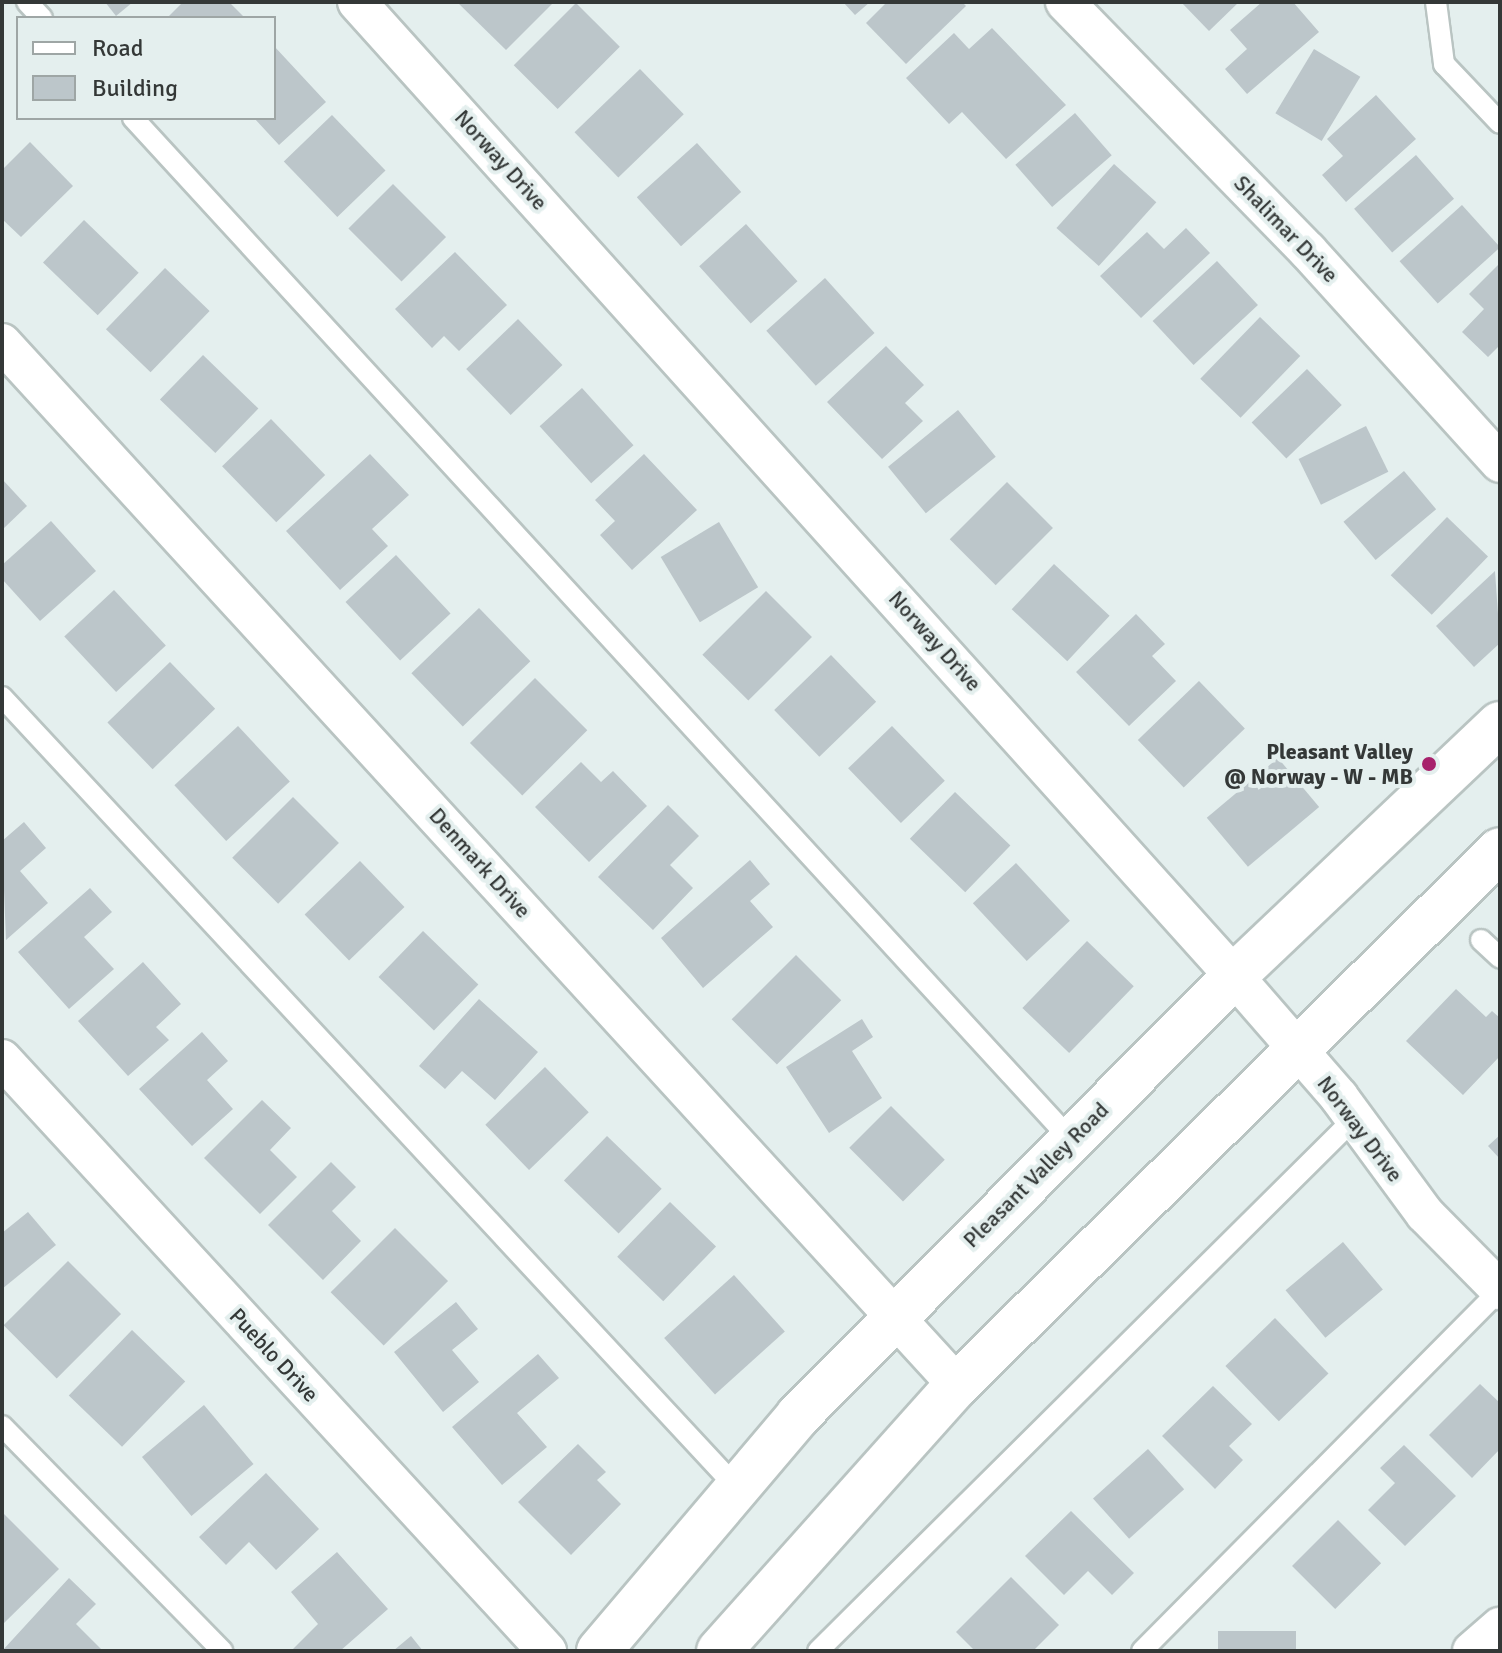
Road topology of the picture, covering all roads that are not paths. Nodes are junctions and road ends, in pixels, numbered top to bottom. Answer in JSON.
{"nodes":[{"id":1,"x":357,"y":2,"type":"edge"},
{"id":2,"x":1436,"y":2,"type":"edge"},
{"id":3,"x":1073,"y":5,"type":"edge"},
{"id":4,"x":135,"y":120,"type":"edge"},
{"id":5,"x":1500,"y":123,"type":"edge"},
{"id":6,"x":2,"y":343,"type":"edge"},
{"id":7,"x":1500,"y":463,"type":"edge"},
{"id":8,"x":2,"y":697,"type":"edge"},
{"id":9,"x":1500,"y":724,"type":"edge"},
{"id":10,"x":1500,"y":850,"type":"edge"},
{"id":11,"x":1481,"y":940,"type":"dead end"},
{"id":12,"x":1500,"y":958,"type":"edge"},
{"id":13,"x":1234,"y":976,"type":"junction"},
{"id":14,"x":1299,"y":1050,"type":"junction"},
{"id":15,"x":2,"y":1059,"type":"edge"},
{"id":16,"x":1355,"y":1118,"type":"junction"},
{"id":17,"x":1071,"y":1140,"type":"junction"},
{"id":18,"x":1500,"y":1290,"type":"edge"},
{"id":19,"x":892,"y":1320,"type":"junction"},
{"id":20,"x":957,"y":1385,"type":"junction"},
{"id":21,"x":2,"y":1426,"type":"edge"},
{"id":22,"x":737,"y":1488,"type":"junction"},
{"id":23,"x":1500,"y":1627,"type":"edge"},
{"id":24,"x":222,"y":1651,"type":"edge"},
{"id":25,"x":547,"y":1651,"type":"edge"},
{"id":26,"x":599,"y":1651,"type":"edge"},
{"id":27,"x":719,"y":1651,"type":"edge"},
{"id":28,"x":818,"y":1651,"type":"edge"},
{"id":29,"x":1142,"y":1651,"type":"edge"},
{"id":30,"x":1472,"y":1651,"type":"edge"}],
"edges":[{"from":1,"to":13,"type":"street","name":"Norway Drive"},
{"from":2,"to":5,"type":"lane"},
{"from":3,"to":7,"type":"street","name":"Shalimar Drive"},
{"from":4,"to":17,"type":"lane"},
{"from":6,"to":19,"type":"street","name":"Denmark Drive"},
{"from":8,"to":22,"type":"lane"},
{"from":9,"to":13,"type":"main road","name":"Pleasant Valley Road"},
{"from":10,"to":14,"type":"main road"},
{"from":11,"to":12,"type":"lane"},
{"from":13,"to":14,"type":"street","name":"Norway Drive"},
{"from":13,"to":17,"type":"main road","name":"Pleasant Valley Road"},
{"from":14,"to":16,"type":"street","name":"Norway Drive"},
{"from":14,"to":20,"type":"main road"},
{"from":15,"to":25,"type":"street","name":"Pueblo Drive"},
{"from":16,"to":18,"type":"street","name":"Norway Drive"},
{"from":16,"to":28,"type":"lane"},
{"from":17,"to":19,"type":"main road","name":"Pleasant Valley Road"},
{"from":18,"to":29,"type":"lane"},
{"from":19,"to":20,"type":"street","name":"Denmark Drive"},
{"from":19,"to":22,"type":"main road","name":"Pleasant Valley Road"},
{"from":20,"to":27,"type":"main road"},
{"from":21,"to":24,"type":"lane"},
{"from":22,"to":26,"type":"main road","name":"Pleasant Valley Road"},
{"from":23,"to":30,"type":"street"}]}
